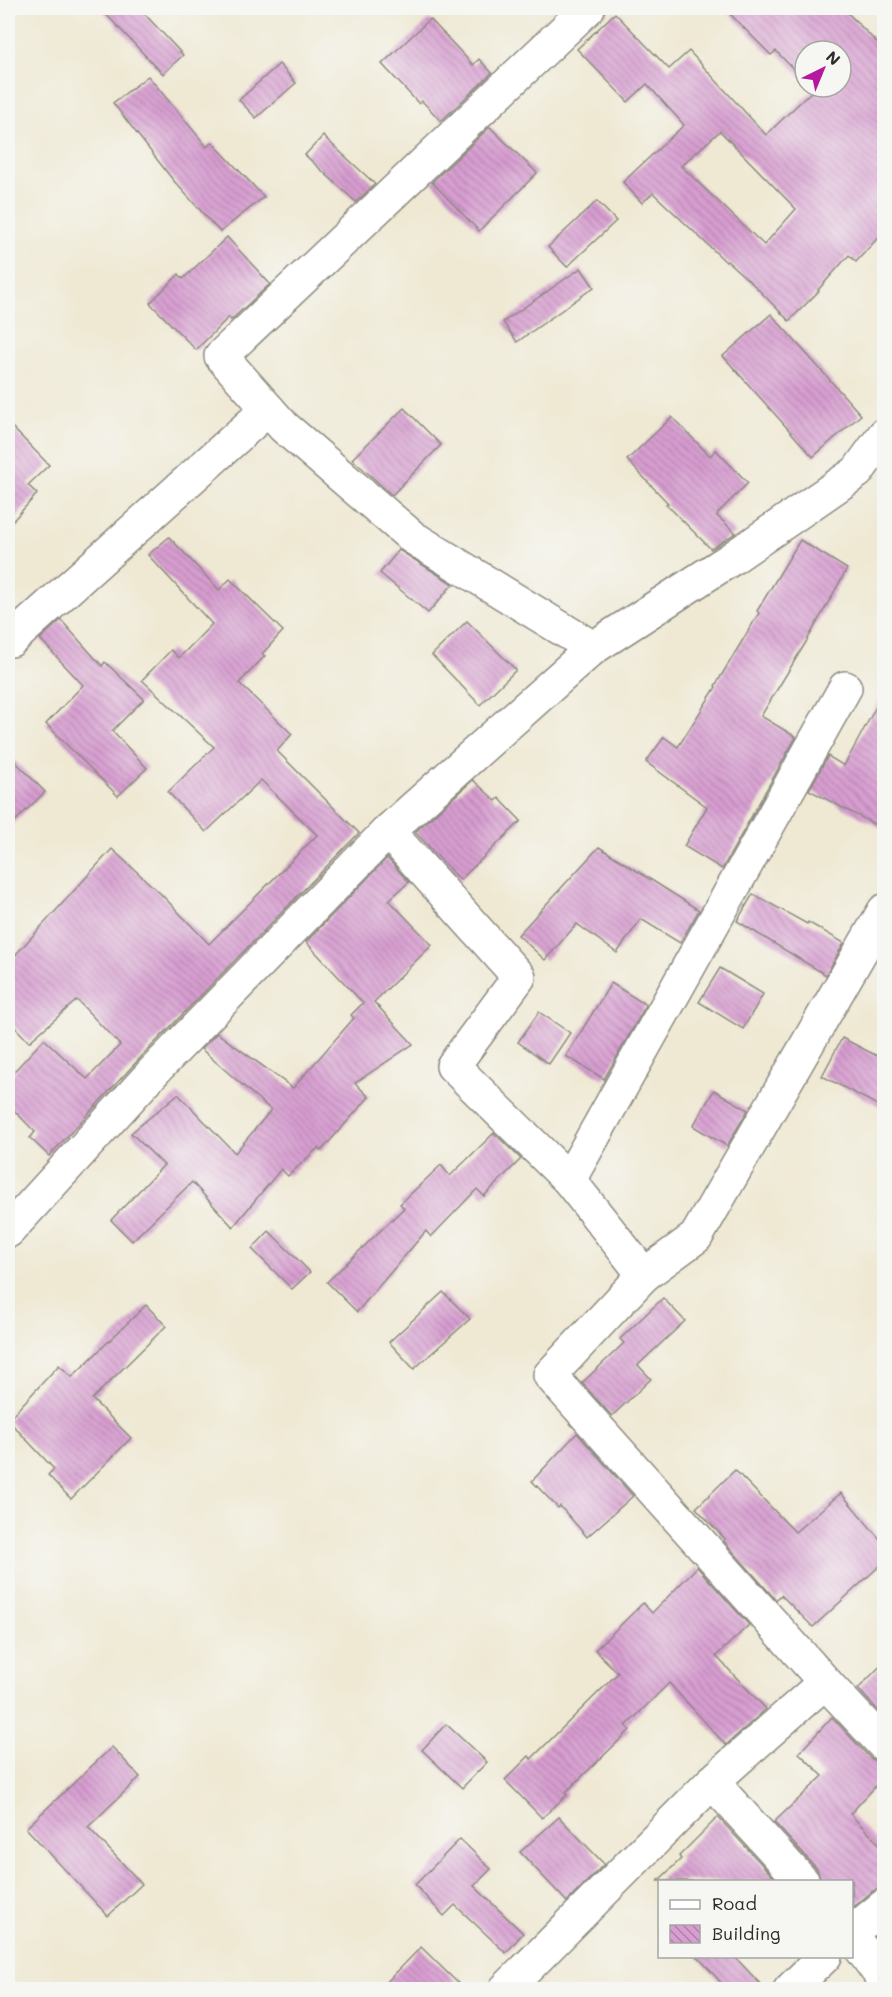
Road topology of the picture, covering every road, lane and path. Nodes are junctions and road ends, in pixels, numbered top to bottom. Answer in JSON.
{"nodes":[{"id":1,"x":588,"y":8,"type":"edge"},
{"id":2,"x":268,"y":409,"type":"junction"},
{"id":3,"x":885,"y":435,"type":"edge"},
{"id":4,"x":10,"y":640,"type":"dead end"},
{"id":5,"x":593,"y":648,"type":"junction"},
{"id":6,"x":845,"y":688,"type":"dead end"},
{"id":7,"x":388,"y":831,"type":"junction"},
{"id":8,"x":885,"y":910,"type":"edge"},
{"id":9,"x":569,"y":1180,"type":"junction"},
{"id":10,"x":8,"y":1231,"type":"edge"},
{"id":11,"x":644,"y":1275,"type":"junction"},
{"id":12,"x":825,"y":1682,"type":"junction"},
{"id":13,"x":885,"y":1745,"type":"edge"},
{"id":14,"x":712,"y":1782,"type":"junction"},
{"id":15,"x":802,"y":1880,"type":"edge"},
{"id":16,"x":885,"y":1906,"type":"edge"},
{"id":17,"x":853,"y":1933,"type":"edge"},
{"id":18,"x":853,"y":1935,"type":"edge"},
{"id":19,"x":823,"y":1958,"type":"edge"},
{"id":20,"x":885,"y":1980,"type":"edge"},
{"id":21,"x":505,"y":1989,"type":"edge"},
{"id":22,"x":790,"y":1989,"type":"edge"}],
"edges":[{"from":1,"to":2,"type":"street"},
{"from":2,"to":4,"type":"street"},
{"from":2,"to":5,"type":"street"},
{"from":3,"to":5,"type":"street"},
{"from":5,"to":7,"type":"street"},
{"from":6,"to":9,"type":"street"},
{"from":7,"to":9,"type":"street"},
{"from":7,"to":10,"type":"street"},
{"from":8,"to":11,"type":"street"},
{"from":9,"to":11,"type":"street"},
{"from":11,"to":12,"type":"street"},
{"from":12,"to":13,"type":"street"},
{"from":12,"to":14,"type":"street"},
{"from":14,"to":15,"type":"street"},
{"from":14,"to":21,"type":"street"},
{"from":16,"to":17,"type":"street"},
{"from":18,"to":20,"type":"street"},
{"from":19,"to":22,"type":"street"}]}
